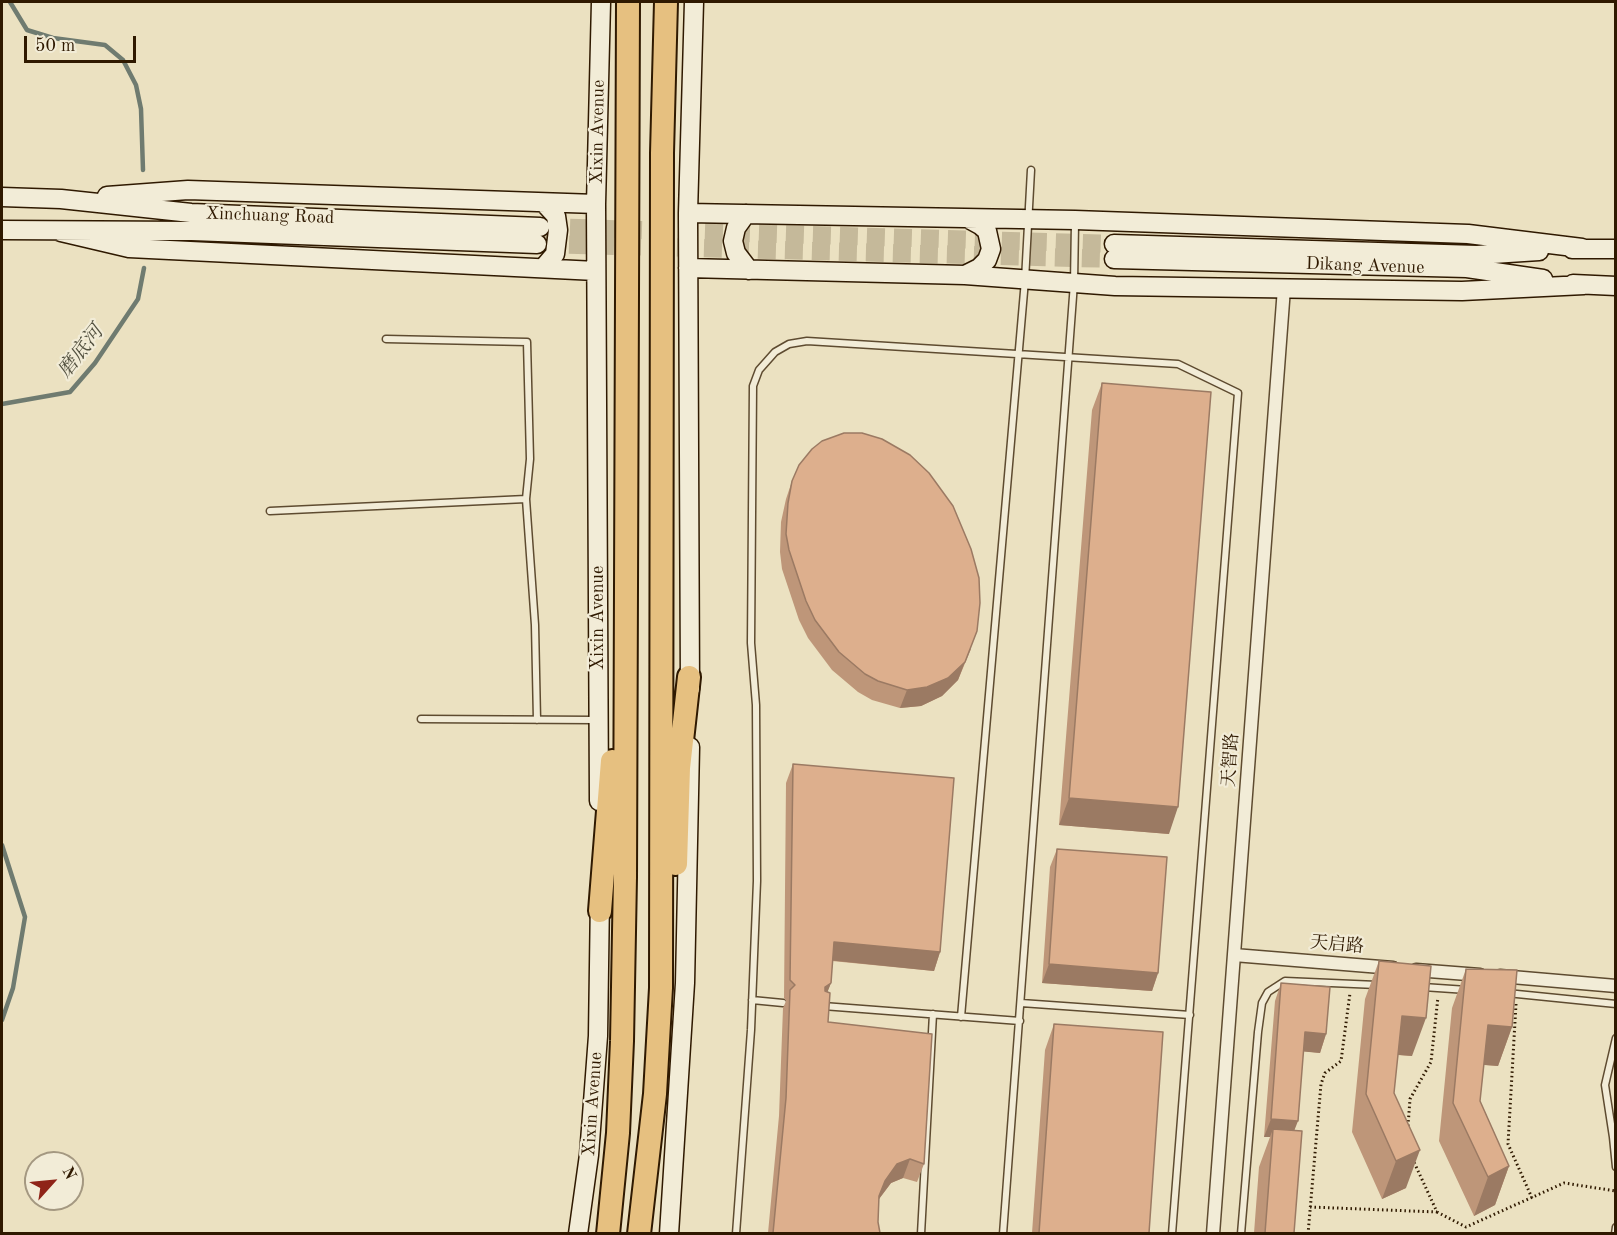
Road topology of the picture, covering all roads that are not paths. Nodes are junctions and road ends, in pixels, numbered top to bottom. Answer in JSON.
{"nodes":[{"id":1,"x":601,"y":2,"type":"edge"},
{"id":2,"x":628,"y":2,"type":"edge"},
{"id":3,"x":666,"y":2,"type":"edge"},
{"id":4,"x":694,"y":2,"type":"edge"},
{"id":5,"x":1031,"y":170,"type":"dead end"},
{"id":6,"x":2,"y":197,"type":"edge"},
{"id":7,"x":61,"y":199,"type":"junction"},
{"id":8,"x":544,"y":203,"type":"junction"},
{"id":9,"x":596,"y":204,"type":"junction"},
{"id":10,"x":688,"y":213,"type":"junction"},
{"id":11,"x":746,"y":214,"type":"junction"},
{"id":12,"x":968,"y":219,"type":"junction"},
{"id":13,"x":1028,"y":220,"type":"junction"},
{"id":14,"x":1075,"y":220,"type":"junction"},
{"id":15,"x":2,"y":230,"type":"edge"},
{"id":16,"x":61,"y":232,"type":"junction"},
{"id":17,"x":1582,"y":248,"type":"junction"},
{"id":18,"x":1616,"y":249,"type":"edge"},
{"id":19,"x":543,"y":268,"type":"junction"},
{"id":20,"x":688,"y":268,"type":"junction"},
{"id":21,"x":749,"y":270,"type":"junction"},
{"id":22,"x":596,"y":271,"type":"junction"},
{"id":23,"x":965,"y":275,"type":"junction"},
{"id":24,"x":1025,"y":279,"type":"junction"},
{"id":25,"x":1074,"y":283,"type":"junction"},
{"id":26,"x":1584,"y":285,"type":"junction"},
{"id":27,"x":1616,"y":286,"type":"edge"},
{"id":28,"x":1284,"y":288,"type":"junction"},
{"id":29,"x":386,"y":339,"type":"dead end"},
{"id":30,"x":1019,"y":354,"type":"junction"},
{"id":31,"x":1069,"y":357,"type":"junction"},
{"id":32,"x":526,"y":499,"type":"junction"},
{"id":33,"x":270,"y":511,"type":"dead end"},
{"id":34,"x":627,"y":586,"type":"junction"},
{"id":35,"x":689,"y":677,"type":"junction"},
{"id":36,"x":421,"y":719,"type":"dead end"},
{"id":37,"x":537,"y":720,"type":"junction"},
{"id":38,"x":599,"y":720,"type":"junction"},
{"id":39,"x":600,"y":911,"type":"junction"},
{"id":40,"x":1234,"y":955,"type":"junction"},
{"id":41,"x":1384,"y":986,"type":"edge"},
{"id":42,"x":1616,"y":986,"type":"edge"},
{"id":43,"x":1417,"y":987,"type":"edge"},
{"id":44,"x":661,"y":988,"type":"junction"},
{"id":45,"x":1472,"y":990,"type":"edge"},
{"id":46,"x":1494,"y":992,"type":"edge"},
{"id":47,"x":752,"y":1000,"type":"junction"},
{"id":48,"x":783,"y":1003,"type":"dead end"},
{"id":49,"x":1021,"y":1003,"type":"junction"},
{"id":50,"x":1616,"y":1004,"type":"edge"},
{"id":51,"x":824,"y":1006,"type":"edge"},
{"id":52,"x":933,"y":1014,"type":"junction"},
{"id":53,"x":1190,"y":1014,"type":"junction"},
{"id":54,"x":961,"y":1017,"type":"junction"},
{"id":55,"x":1020,"y":1021,"type":"junction"},
{"id":56,"x":1616,"y":1038,"type":"edge"},
{"id":57,"x":1616,"y":1167,"type":"edge"},
{"id":58,"x":1616,"y":1227,"type":"edge"},
{"id":59,"x":578,"y":1233,"type":"edge"},
{"id":60,"x":608,"y":1233,"type":"edge"},
{"id":61,"x":639,"y":1233,"type":"edge"},
{"id":62,"x":669,"y":1233,"type":"edge"},
{"id":63,"x":736,"y":1233,"type":"edge"},
{"id":64,"x":921,"y":1233,"type":"edge"},
{"id":65,"x":1003,"y":1233,"type":"edge"},
{"id":66,"x":1172,"y":1233,"type":"edge"},
{"id":67,"x":1213,"y":1233,"type":"edge"},
{"id":68,"x":1241,"y":1233,"type":"edge"},
{"id":69,"x":1615,"y":1233,"type":"edge"}],
"edges":[{"from":1,"to":9,"type":"main road","name":"Xixin Avenue"},
{"from":2,"to":34,"type":"highway","name":"Xixin Avenue"},
{"from":3,"to":44,"type":"highway"},
{"from":4,"to":10,"type":"main road"},
{"from":5,"to":13,"type":"lane"},
{"from":6,"to":7,"type":"main road","name":"Xinchuang Road"},
{"from":7,"to":8,"type":"main road"},
{"from":7,"to":16,"type":"main road","name":"Xinchuang Road"},
{"from":8,"to":9,"type":"main road"},
{"from":8,"to":19,"type":"main road"},
{"from":9,"to":22,"type":"main road","name":"Xixin Avenue"},
{"from":10,"to":11,"type":"main road"},
{"from":10,"to":20,"type":"main road"},
{"from":11,"to":12,"type":"main road"},
{"from":11,"to":21,"type":"main road"},
{"from":12,"to":13,"type":"main road"},
{"from":12,"to":23,"type":"main road"},
{"from":13,"to":14,"type":"main road"},
{"from":13,"to":24,"type":"lane"},
{"from":14,"to":17,"type":"main road"},
{"from":14,"to":25,"type":"lane"},
{"from":15,"to":16,"type":"main road","name":"Xinchuang Road"},
{"from":16,"to":19,"type":"main road"},
{"from":17,"to":18,"type":"main road","name":"Dikang Avenue"},
{"from":17,"to":26,"type":"main road","name":"Dikang Avenue"},
{"from":19,"to":22,"type":"main road"},
{"from":20,"to":21,"type":"main road"},
{"from":20,"to":35,"type":"main road"},
{"from":21,"to":23,"type":"main road"},
{"from":22,"to":38,"type":"main road","name":"Xixin Avenue"},
{"from":23,"to":24,"type":"main road"},
{"from":24,"to":25,"type":"main road"},
{"from":24,"to":30,"type":"lane"},
{"from":25,"to":28,"type":"main road"},
{"from":25,"to":31,"type":"lane"},
{"from":26,"to":27,"type":"main road","name":"Dikang Avenue"},
{"from":26,"to":28,"type":"main road"},
{"from":28,"to":40,"type":"street","name":"天智路"},
{"from":29,"to":32,"type":"lane"},
{"from":30,"to":31,"type":"lane"},
{"from":30,"to":47,"type":"lane"},
{"from":30,"to":54,"type":"lane"},
{"from":31,"to":49,"type":"lane"},
{"from":31,"to":53,"type":"lane"},
{"from":32,"to":33,"type":"lane"},
{"from":32,"to":37,"type":"lane"},
{"from":34,"to":39,"type":"highway"},
{"from":34,"to":60,"type":"highway","name":"Xixin Avenue"},
{"from":35,"to":44,"type":"highway"},
{"from":35,"to":62,"type":"main road"},
{"from":36,"to":37,"type":"lane"},
{"from":37,"to":38,"type":"lane"},
{"from":38,"to":39,"type":"main road","name":"Xixin Avenue"},
{"from":39,"to":59,"type":"main road","name":"Xixin Avenue"},
{"from":40,"to":42,"type":"street","name":"天启路"},
{"from":40,"to":67,"type":"street","name":"天智路"},
{"from":41,"to":68,"type":"lane"},
{"from":43,"to":45,"type":"lane"},
{"from":44,"to":61,"type":"highway"},
{"from":46,"to":50,"type":"lane"},
{"from":47,"to":48,"type":"lane"},
{"from":47,"to":63,"type":"lane"},
{"from":49,"to":53,"type":"lane"},
{"from":49,"to":55,"type":"lane"},
{"from":51,"to":52,"type":"lane"},
{"from":52,"to":54,"type":"lane"},
{"from":52,"to":64,"type":"lane"},
{"from":53,"to":66,"type":"lane"},
{"from":54,"to":55,"type":"lane"},
{"from":55,"to":65,"type":"lane"},
{"from":56,"to":57,"type":"lane"},
{"from":58,"to":69,"type":"lane"}]}
